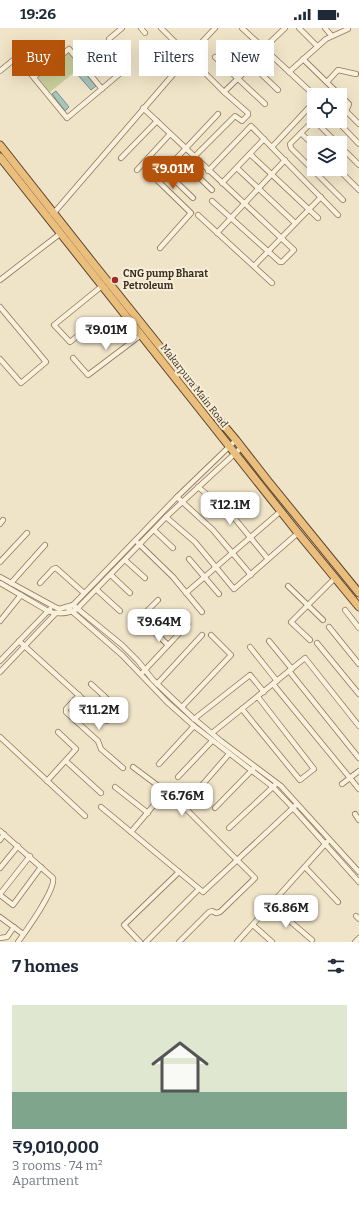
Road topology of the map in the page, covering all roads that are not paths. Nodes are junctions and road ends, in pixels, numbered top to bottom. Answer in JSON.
{"nodes":[{"id":1,"x":122,"y":28,"type":"edge"},
{"id":2,"x":141,"y":28,"type":"edge"},
{"id":3,"x":161,"y":28,"type":"edge"},
{"id":4,"x":215,"y":28,"type":"edge"},
{"id":5,"x":242,"y":28,"type":"edge"},
{"id":6,"x":285,"y":28,"type":"edge"},
{"id":7,"x":299,"y":28,"type":"edge"},
{"id":8,"x":325,"y":28,"type":"edge"},
{"id":9,"x":348,"y":29,"type":"dead end"},
{"id":10,"x":145,"y":33,"type":"dead end"},
{"id":11,"x":331,"y":35,"type":"junction"},
{"id":12,"x":109,"y":39,"type":"dead end"},
{"id":13,"x":173,"y":40,"type":"edge"},
{"id":14,"x":203,"y":40,"type":"edge"},
{"id":15,"x":255,"y":40,"type":"edge"},
{"id":16,"x":274,"y":40,"type":"edge"},
{"id":17,"x":317,"y":46,"type":"junction"},
{"id":18,"x":274,"y":58,"type":"edge"},
{"id":19,"x":303,"y":58,"type":"junction"},
{"id":20,"x":0,"y":71,"type":"edge"},
{"id":21,"x":289,"y":72,"type":"junction"},
{"id":22,"x":356,"y":74,"type":"dead end"},
{"id":23,"x":118,"y":76,"type":"edge"},
{"id":24,"x":171,"y":76,"type":"edge"},
{"id":25,"x":208,"y":76,"type":"edge"},
{"id":26,"x":235,"y":76,"type":"edge"},
{"id":27,"x":241,"y":76,"type":"edge"},
{"id":28,"x":263,"y":76,"type":"edge"},
{"id":29,"x":34,"y":78,"type":"junction"},
{"id":30,"x":238,"y":79,"type":"junction"},
{"id":31,"x":327,"y":82,"type":"junction"},
{"id":32,"x":102,"y":89,"type":"junction"},
{"id":33,"x":307,"y":89,"type":"edge"},
{"id":34,"x":278,"y":90,"type":"dead end"},
{"id":35,"x":224,"y":92,"type":"junction"},
{"id":36,"x":265,"y":104,"type":"dead end"},
{"id":37,"x":143,"y":108,"type":"junction"},
{"id":38,"x":307,"y":110,"type":"edge"},
{"id":39,"x":218,"y":114,"type":"dead end"},
{"id":40,"x":157,"y":121,"type":"junction"},
{"id":41,"x":359,"y":124,"type":"edge"},
{"id":42,"x":307,"y":127,"type":"edge"},
{"id":43,"x":322,"y":128,"type":"edge"},
{"id":44,"x":344,"y":128,"type":"edge"},
{"id":45,"x":301,"y":133,"type":"junction"},
{"id":46,"x":170,"y":134,"type":"junction"},
{"id":47,"x":330,"y":136,"type":"edge"},
{"id":48,"x":264,"y":139,"type":"junction"},
{"id":49,"x":307,"y":139,"type":"edge"},
{"id":50,"x":359,"y":144,"type":"edge"},
{"id":51,"x":0,"y":145,"type":"edge"},
{"id":52,"x":272,"y":147,"type":"junction"},
{"id":53,"x":185,"y":149,"type":"junction"},
{"id":54,"x":347,"y":153,"type":"edge"},
{"id":55,"x":250,"y":154,"type":"junction"},
{"id":56,"x":0,"y":157,"type":"edge"},
{"id":57,"x":178,"y":157,"type":"junction"},
{"id":58,"x":194,"y":157,"type":"junction"},
{"id":59,"x":121,"y":158,"type":"dead end"},
{"id":60,"x":285,"y":160,"type":"junction"},
{"id":61,"x":359,"y":166,"type":"edge"},
{"id":62,"x":236,"y":168,"type":"junction"},
{"id":63,"x":137,"y":170,"type":"dead end"},
{"id":64,"x":165,"y":170,"type":"junction"},
{"id":65,"x":208,"y":171,"type":"junction"},
{"id":66,"x":272,"y":174,"type":"junction"},
{"id":67,"x":345,"y":176,"type":"edge"},
{"id":68,"x":222,"y":183,"type":"junction"},
{"id":69,"x":258,"y":188,"type":"junction"},
{"id":70,"x":212,"y":190,"type":"dead end"},
{"id":71,"x":359,"y":190,"type":"edge"},
{"id":72,"x":321,"y":197,"type":"junction"},
{"id":73,"x":193,"y":198,"type":"dead end"},
{"id":74,"x":343,"y":200,"type":"dead end"},
{"id":75,"x":212,"y":201,"type":"dead end"},
{"id":76,"x":244,"y":203,"type":"junction"},
{"id":77,"x":309,"y":209,"type":"junction"},
{"id":78,"x":51,"y":215,"type":"junction"},
{"id":79,"x":198,"y":215,"type":"dead end"},
{"id":80,"x":338,"y":215,"type":"dead end"},
{"id":81,"x":231,"y":218,"type":"junction"},
{"id":82,"x":318,"y":218,"type":"dead end"},
{"id":83,"x":295,"y":223,"type":"junction"},
{"id":84,"x":61,"y":233,"type":"junction"},
{"id":85,"x":217,"y":233,"type":"junction"},
{"id":86,"x":282,"y":238,"type":"junction"},
{"id":87,"x":160,"y":248,"type":"dead end"},
{"id":88,"x":268,"y":252,"type":"junction"},
{"id":89,"x":254,"y":266,"type":"junction"},
{"id":90,"x":0,"y":280,"type":"edge"},
{"id":91,"x":272,"y":283,"type":"dead end"},
{"id":92,"x":102,"y":286,"type":"junction"},
{"id":93,"x":0,"y":307,"type":"edge"},
{"id":94,"x":85,"y":330,"type":"dead end"},
{"id":95,"x":140,"y":334,"type":"junction"},
{"id":96,"x":73,"y":358,"type":"dead end"},
{"id":97,"x":0,"y":359,"type":"edge"},
{"id":98,"x":236,"y":440,"type":"junction"},
{"id":99,"x":229,"y":446,"type":"junction"},
{"id":100,"x":242,"y":447,"type":"junction"},
{"id":101,"x":234,"y":453,"type":"junction"},
{"id":102,"x":198,"y":487,"type":"junction"},
{"id":103,"x":177,"y":497,"type":"junction"},
{"id":104,"x":182,"y":502,"type":"junction"},
{"id":105,"x":281,"y":511,"type":"junction"},
{"id":106,"x":166,"y":517,"type":"junction"},
{"id":107,"x":154,"y":530,"type":"junction"},
{"id":108,"x":27,"y":533,"type":"dead end"},
{"id":109,"x":298,"y":533,"type":"junction"},
{"id":110,"x":251,"y":537,"type":"junction"},
{"id":111,"x":135,"y":540,"type":"junction"},
{"id":112,"x":45,"y":545,"type":"dead end"},
{"id":113,"x":140,"y":545,"type":"junction"},
{"id":114,"x":173,"y":548,"type":"dead end"},
{"id":115,"x":233,"y":552,"type":"junction"},
{"id":116,"x":189,"y":559,"type":"dead end"},
{"id":117,"x":268,"y":559,"type":"junction"},
{"id":118,"x":125,"y":560,"type":"junction"},
{"id":119,"x":0,"y":562,"type":"edge"},
{"id":120,"x":215,"y":567,"type":"junction"},
{"id":121,"x":111,"y":575,"type":"junction"},
{"id":122,"x":251,"y":575,"type":"junction"},
{"id":123,"x":0,"y":577,"type":"edge"},
{"id":124,"x":204,"y":577,"type":"junction"},
{"id":125,"x":145,"y":578,"type":"dead end"},
{"id":126,"x":334,"y":578,"type":"junction"},
{"id":127,"x":11,"y":583,"type":"junction"},
{"id":128,"x":40,"y":583,"type":"dead end"},
{"id":129,"x":1,"y":585,"type":"edge"},
{"id":130,"x":288,"y":586,"type":"dead end"},
{"id":131,"x":97,"y":590,"type":"junction"},
{"id":132,"x":84,"y":593,"type":"junction"},
{"id":133,"x":130,"y":593,"type":"dead end"},
{"id":134,"x":186,"y":593,"type":"junction"},
{"id":135,"x":359,"y":593,"type":"edge"},
{"id":136,"x":219,"y":594,"type":"dead end"},
{"id":137,"x":21,"y":595,"type":"junction"},
{"id":138,"x":158,"y":600,"type":"dead end"},
{"id":139,"x":73,"y":605,"type":"junction"},
{"id":140,"x":308,"y":605,"type":"junction"},
{"id":141,"x":53,"y":606,"type":"junction"},
{"id":142,"x":67,"y":607,"type":"junction"},
{"id":143,"x":359,"y":608,"type":"edge"},
{"id":144,"x":59,"y":609,"type":"junction"},
{"id":145,"x":78,"y":609,"type":"junction"},
{"id":146,"x":345,"y":610,"type":"dead end"},
{"id":147,"x":48,"y":611,"type":"junction"},
{"id":148,"x":120,"y":611,"type":"dead end"},
{"id":149,"x":72,"y":612,"type":"junction"},
{"id":150,"x":202,"y":612,"type":"dead end"},
{"id":151,"x":55,"y":614,"type":"junction"},
{"id":152,"x":323,"y":620,"type":"dead end"},
{"id":153,"x":0,"y":621,"type":"edge"},
{"id":154,"x":188,"y":624,"type":"dead end"},
{"id":155,"x":329,"y":627,"type":"dead end"},
{"id":156,"x":359,"y":628,"type":"edge"},
{"id":157,"x":202,"y":635,"type":"dead end"},
{"id":158,"x":211,"y":635,"type":"dead end"},
{"id":159,"x":310,"y":640,"type":"dead end"},
{"id":160,"x":19,"y":641,"type":"junction"},
{"id":161,"x":269,"y":641,"type":"dead end"},
{"id":162,"x":317,"y":643,"type":"dead end"},
{"id":163,"x":168,"y":645,"type":"junction"},
{"id":164,"x":24,"y":646,"type":"junction"},
{"id":165,"x":250,"y":647,"type":"dead end"},
{"id":166,"x":0,"y":661,"type":"edge"},
{"id":167,"x":359,"y":664,"type":"edge"},
{"id":168,"x":5,"y":666,"type":"junction"},
{"id":169,"x":145,"y":670,"type":"junction"},
{"id":170,"x":291,"y":670,"type":"junction"},
{"id":171,"x":0,"y":672,"type":"edge"},
{"id":172,"x":141,"y":674,"type":"junction"},
{"id":173,"x":277,"y":681,"type":"junction"},
{"id":174,"x":91,"y":684,"type":"dead end"},
{"id":175,"x":157,"y":684,"type":"junction"},
{"id":176,"x":273,"y":684,"type":"junction"},
{"id":177,"x":264,"y":692,"type":"junction"},
{"id":178,"x":359,"y":694,"type":"edge"},
{"id":179,"x":79,"y":695,"type":"junction"},
{"id":180,"x":104,"y":696,"type":"junction"},
{"id":181,"x":171,"y":697,"type":"junction"},
{"id":182,"x":258,"y":697,"type":"junction"},
{"id":183,"x":167,"y":702,"type":"junction"},
{"id":184,"x":182,"y":707,"type":"junction"},
{"id":185,"x":93,"y":708,"type":"junction"},
{"id":186,"x":118,"y":710,"type":"dead end"},
{"id":187,"x":242,"y":710,"type":"junction"},
{"id":188,"x":194,"y":719,"type":"junction"},
{"id":189,"x":107,"y":720,"type":"dead end"},
{"id":190,"x":194,"y":726,"type":"junction"},
{"id":191,"x":359,"y":726,"type":"edge"},
{"id":192,"x":58,"y":732,"type":"dead end"},
{"id":193,"x":212,"y":734,"type":"junction"},
{"id":194,"x":1,"y":739,"type":"edge"},
{"id":195,"x":212,"y":741,"type":"junction"},
{"id":196,"x":229,"y":754,"type":"junction"},
{"id":197,"x":359,"y":758,"type":"edge"},
{"id":198,"x":66,"y":761,"type":"junction"},
{"id":199,"x":159,"y":764,"type":"dead end"},
{"id":200,"x":133,"y":767,"type":"dead end"},
{"id":201,"x":123,"y":768,"type":"dead end"},
{"id":202,"x":253,"y":769,"type":"junction"},
{"id":203,"x":359,"y":771,"type":"edge"},
{"id":204,"x":178,"y":777,"type":"dead end"},
{"id":205,"x":350,"y":778,"type":"junction"},
{"id":206,"x":47,"y":781,"type":"junction"},
{"id":207,"x":342,"y":784,"type":"dead end"},
{"id":208,"x":275,"y":785,"type":"junction"},
{"id":209,"x":115,"y":787,"type":"dead end"},
{"id":210,"x":359,"y":789,"type":"edge"},
{"id":211,"x":197,"y":791,"type":"dead end"},
{"id":212,"x":165,"y":792,"type":"junction"},
{"id":213,"x":101,"y":793,"type":"dead end"},
{"id":214,"x":296,"y":806,"type":"junction"},
{"id":215,"x":101,"y":807,"type":"dead end"},
{"id":216,"x":215,"y":808,"type":"dead end"},
{"id":217,"x":148,"y":813,"type":"junction"},
{"id":218,"x":355,"y":814,"type":"dead end"},
{"id":219,"x":85,"y":816,"type":"dead end"},
{"id":220,"x":359,"y":820,"type":"edge"},
{"id":221,"x":229,"y":828,"type":"dead end"},
{"id":222,"x":131,"y":832,"type":"junction"},
{"id":223,"x":2,"y":833,"type":"edge"},
{"id":224,"x":0,"y":840,"type":"edge"},
{"id":225,"x":330,"y":840,"type":"junction"},
{"id":226,"x":325,"y":844,"type":"junction"},
{"id":227,"x":18,"y":846,"type":"junction"},
{"id":228,"x":30,"y":856,"type":"junction"},
{"id":229,"x":236,"y":860,"type":"junction"},
{"id":230,"x":42,"y":867,"type":"junction"},
{"id":231,"x":305,"y":867,"type":"junction"},
{"id":232,"x":0,"y":868,"type":"edge"},
{"id":233,"x":179,"y":872,"type":"junction"},
{"id":234,"x":359,"y":872,"type":"edge"},
{"id":235,"x":359,"y":882,"type":"edge"},
{"id":236,"x":199,"y":889,"type":"junction"},
{"id":237,"x":0,"y":895,"type":"edge"},
{"id":238,"x":338,"y":902,"type":"dead end"},
{"id":239,"x":271,"y":905,"type":"junction"},
{"id":240,"x":0,"y":917,"type":"edge"},
{"id":241,"x":253,"y":924,"type":"junction"},
{"id":242,"x":14,"y":927,"type":"junction"},
{"id":243,"x":23,"y":934,"type":"junction"},
{"id":244,"x":0,"y":938,"type":"edge"},
{"id":245,"x":359,"y":938,"type":"edge"},
{"id":246,"x":312,"y":940,"type":"dead end"},
{"id":247,"x":18,"y":942,"type":"edge"},
{"id":248,"x":140,"y":942,"type":"edge"},
{"id":249,"x":146,"y":942,"type":"edge"},
{"id":250,"x":179,"y":942,"type":"edge"},
{"id":251,"x":237,"y":942,"type":"edge"},
{"id":252,"x":272,"y":942,"type":"edge"},
{"id":253,"x":355,"y":942,"type":"edge"}],
"edges":[{"from":1,"to":12,"type":"street"},
{"from":2,"to":10,"type":"street"},
{"from":3,"to":13,"type":"street"},
{"from":4,"to":14,"type":"street"},
{"from":5,"to":15,"type":"street"},
{"from":6,"to":16,"type":"street"},
{"from":7,"to":17,"type":"street"},
{"from":8,"to":11,"type":"street"},
{"from":9,"to":11,"type":"street"},
{"from":11,"to":17,"type":"street"},
{"from":17,"to":19,"type":"street"},
{"from":18,"to":21,"type":"street"},
{"from":19,"to":21,"type":"street"},
{"from":19,"to":31,"type":"street"},
{"from":20,"to":29,"type":"street"},
{"from":21,"to":33,"type":"street"},
{"from":22,"to":31,"type":"street"},
{"from":23,"to":32,"type":"street"},
{"from":24,"to":37,"type":"street"},
{"from":25,"to":35,"type":"street"},
{"from":26,"to":30,"type":"street"},
{"from":27,"to":30,"type":"street"},
{"from":28,"to":34,"type":"street"},
{"from":29,"to":32,"type":"street"},
{"from":29,"to":32,"type":"street"},
{"from":30,"to":35,"type":"street"},
{"from":30,"to":36,"type":"street"},
{"from":31,"to":41,"type":"street"},
{"from":35,"to":58,"type":"street"},
{"from":37,"to":40,"type":"street"},
{"from":37,"to":78,"type":"street"},
{"from":38,"to":52,"type":"street"},
{"from":39,"to":53,"type":"street"},
{"from":40,"to":46,"type":"street"},
{"from":40,"to":59,"type":"street"},
{"from":42,"to":45,"type":"street"},
{"from":43,"to":47,"type":"street"},
{"from":44,"to":50,"type":"street"},
{"from":45,"to":49,"type":"street"},
{"from":45,"to":74,"type":"street"},
{"from":46,"to":53,"type":"street"},
{"from":46,"to":63,"type":"street"},
{"from":48,"to":52,"type":"street"},
{"from":48,"to":55,"type":"street"},
{"from":48,"to":65,"type":"street"},
{"from":51,"to":78,"type":"highway","name":"Makarpura Main Road"},
{"from":52,"to":60,"type":"street"},
{"from":53,"to":57,"type":"street"},
{"from":53,"to":58,"type":"street"},
{"from":54,"to":61,"type":"street"},
{"from":55,"to":62,"type":"street"},
{"from":55,"to":66,"type":"street"},
{"from":56,"to":78,"type":"highway","name":"Makarpura Main Road"},
{"from":57,"to":64,"type":"street"},
{"from":57,"to":70,"type":"street"},
{"from":58,"to":65,"type":"street"},
{"from":60,"to":66,"type":"street"},
{"from":60,"to":72,"type":"street"},
{"from":62,"to":68,"type":"street"},
{"from":62,"to":69,"type":"street"},
{"from":64,"to":73,"type":"street"},
{"from":64,"to":87,"type":"street"},
{"from":65,"to":68,"type":"street"},
{"from":66,"to":69,"type":"street"},
{"from":66,"to":77,"type":"street"},
{"from":67,"to":71,"type":"street"},
{"from":68,"to":76,"type":"street"},
{"from":69,"to":76,"type":"street"},
{"from":69,"to":83,"type":"street"},
{"from":72,"to":77,"type":"street"},
{"from":72,"to":80,"type":"street"},
{"from":75,"to":81,"type":"street"},
{"from":76,"to":81,"type":"street"},
{"from":76,"to":86,"type":"street"},
{"from":77,"to":82,"type":"street"},
{"from":77,"to":83,"type":"street"},
{"from":78,"to":84,"type":"highway","name":"Makarpura Main Road"},
{"from":78,"to":98,"type":"highway","name":"Makarpura Main Road"},
{"from":79,"to":85,"type":"street"},
{"from":81,"to":85,"type":"street"},
{"from":81,"to":88,"type":"street"},
{"from":83,"to":86,"type":"street"},
{"from":84,"to":90,"type":"street"},
{"from":84,"to":92,"type":"highway","name":"Makarpura Main Road"},
{"from":85,"to":89,"type":"street"},
{"from":86,"to":88,"type":"street"},
{"from":86,"to":88,"type":"street"},
{"from":88,"to":89,"type":"street"},
{"from":89,"to":91,"type":"street"},
{"from":92,"to":94,"type":"street"},
{"from":92,"to":95,"type":"highway","name":"Makarpura Main Road"},
{"from":93,"to":97,"type":"street"},
{"from":95,"to":96,"type":"street"},
{"from":95,"to":99,"type":"highway","name":"Makarpura Main Road"},
{"from":98,"to":99,"type":"street"},
{"from":98,"to":100,"type":"highway","name":"Makarpura Main Road"},
{"from":99,"to":101,"type":"highway","name":"Makarpura Main Road"},
{"from":99,"to":103,"type":"street"},
{"from":100,"to":101,"type":"street"},
{"from":100,"to":135,"type":"highway","name":"Makarpura Main Road"},
{"from":101,"to":102,"type":"street"},
{"from":101,"to":105,"type":"highway","name":"Makarpura Main Road"},
{"from":102,"to":104,"type":"street"},
{"from":102,"to":110,"type":"street"},
{"from":103,"to":104,"type":"street"},
{"from":103,"to":111,"type":"street"},
{"from":104,"to":106,"type":"street"},
{"from":104,"to":115,"type":"street"},
{"from":105,"to":109,"type":"highway","name":"Makarpura Main Road"},
{"from":105,"to":110,"type":"street"},
{"from":106,"to":107,"type":"street"},
{"from":106,"to":120,"type":"street"},
{"from":107,"to":113,"type":"street"},
{"from":107,"to":114,"type":"street"},
{"from":108,"to":119,"type":"street"},
{"from":109,"to":117,"type":"street"},
{"from":109,"to":126,"type":"highway","name":"Makarpura Main Road"},
{"from":110,"to":115,"type":"street"},
{"from":110,"to":117,"type":"street"},
{"from":111,"to":113,"type":"street"},
{"from":111,"to":132,"type":"street"},
{"from":112,"to":127,"type":"street"},
{"from":113,"to":118,"type":"street"},
{"from":113,"to":134,"type":"street"},
{"from":115,"to":120,"type":"street"},
{"from":115,"to":122,"type":"street"},
{"from":116,"to":124,"type":"street"},
{"from":117,"to":122,"type":"street"},
{"from":118,"to":121,"type":"street"},
{"from":118,"to":125,"type":"street"},
{"from":120,"to":122,"type":"street"},
{"from":120,"to":124,"type":"street"},
{"from":121,"to":131,"type":"street"},
{"from":121,"to":133,"type":"street"},
{"from":123,"to":127,"type":"street"},
{"from":124,"to":134,"type":"street"},
{"from":124,"to":136,"type":"street"},
{"from":126,"to":140,"type":"street"},
{"from":126,"to":143,"type":"highway","name":"Makarpura Main Road"},
{"from":127,"to":141,"type":"street"},
{"from":128,"to":132,"type":"street"},
{"from":129,"to":137,"type":"street"},
{"from":130,"to":140,"type":"street"},
{"from":131,"to":145,"type":"street"},
{"from":131,"to":148,"type":"street"},
{"from":132,"to":139,"type":"street"},
{"from":134,"to":150,"type":"street"},
{"from":137,"to":147,"type":"street"},
{"from":137,"to":153,"type":"street"},
{"from":138,"to":163,"type":"street"},
{"from":139,"to":142,"type":"street"},
{"from":139,"to":145,"type":"street"},
{"from":140,"to":152,"type":"street"},
{"from":140,"to":159,"type":"street"},
{"from":141,"to":144,"type":"street"},
{"from":141,"to":147,"type":"street"},
{"from":142,"to":144,"type":"street"},
{"from":142,"to":149,"type":"street"},
{"from":144,"to":151,"type":"street"},
{"from":145,"to":149,"type":"street"},
{"from":145,"to":169,"type":"street"},
{"from":146,"to":156,"type":"street"},
{"from":147,"to":151,"type":"street"},
{"from":147,"to":160,"type":"street"},
{"from":149,"to":151,"type":"street"},
{"from":149,"to":172,"type":"street"},
{"from":151,"to":164,"type":"street"},
{"from":154,"to":163,"type":"street"},
{"from":155,"to":167,"type":"street"},
{"from":157,"to":175,"type":"street"},
{"from":158,"to":184,"type":"street"},
{"from":160,"to":164,"type":"street"},
{"from":160,"to":166,"type":"street"},
{"from":161,"to":170,"type":"street"},
{"from":162,"to":178,"type":"street"},
{"from":163,"to":169,"type":"street"},
{"from":164,"to":168,"type":"street"},
{"from":164,"to":179,"type":"street"},
{"from":165,"to":173,"type":"street"},
{"from":166,"to":168,"type":"street"},
{"from":168,"to":171,"type":"street"},
{"from":169,"to":172,"type":"street"},
{"from":169,"to":175,"type":"street"},
{"from":170,"to":173,"type":"street"},
{"from":170,"to":191,"type":"street"},
{"from":170,"to":197,"type":"street"},
{"from":172,"to":183,"type":"street"},
{"from":173,"to":176,"type":"street"},
{"from":174,"to":180,"type":"street"},
{"from":175,"to":181,"type":"street"},
{"from":176,"to":177,"type":"street"},
{"from":176,"to":205,"type":"street"},
{"from":177,"to":182,"type":"street"},
{"from":177,"to":188,"type":"street"},
{"from":179,"to":185,"type":"street"},
{"from":179,"to":201,"type":"street"},
{"from":180,"to":185,"type":"street"},
{"from":180,"to":186,"type":"street"},
{"from":181,"to":183,"type":"street"},
{"from":181,"to":184,"type":"street"},
{"from":182,"to":187,"type":"street"},
{"from":182,"to":187,"type":"street"},
{"from":183,"to":190,"type":"street"},
{"from":184,"to":188,"type":"street"},
{"from":185,"to":189,"type":"street"},
{"from":187,"to":193,"type":"street"},
{"from":188,"to":193,"type":"street"},
{"from":190,"to":195,"type":"street"},
{"from":190,"to":199,"type":"street"},
{"from":192,"to":198,"type":"street"},
{"from":193,"to":202,"type":"street"},
{"from":194,"to":206,"type":"street"},
{"from":195,"to":196,"type":"street"},
{"from":195,"to":204,"type":"street"},
{"from":196,"to":202,"type":"street"},
{"from":196,"to":211,"type":"street"},
{"from":198,"to":206,"type":"street"},
{"from":198,"to":213,"type":"street"},
{"from":200,"to":212,"type":"street"},
{"from":202,"to":208,"type":"street"},
{"from":202,"to":216,"type":"street"},
{"from":203,"to":205,"type":"street"},
{"from":205,"to":207,"type":"street"},
{"from":205,"to":210,"type":"street"},
{"from":206,"to":219,"type":"street"},
{"from":208,"to":214,"type":"street"},
{"from":208,"to":221,"type":"street"},
{"from":209,"to":217,"type":"street"},
{"from":212,"to":217,"type":"street"},
{"from":212,"to":229,"type":"street"},
{"from":214,"to":225,"type":"street"},
{"from":214,"to":226,"type":"street"},
{"from":214,"to":229,"type":"street"},
{"from":215,"to":222,"type":"street"},
{"from":217,"to":222,"type":"street"},
{"from":218,"to":220,"type":"street"},
{"from":222,"to":233,"type":"street"},
{"from":223,"to":224,"type":"street"},
{"from":223,"to":227,"type":"street"},
{"from":225,"to":226,"type":"street"},
{"from":225,"to":234,"type":"street"},
{"from":226,"to":231,"type":"street"},
{"from":226,"to":235,"type":"street"},
{"from":227,"to":228,"type":"street"},
{"from":227,"to":232,"type":"street"},
{"from":228,"to":230,"type":"street"},
{"from":228,"to":237,"type":"street"},
{"from":229,"to":236,"type":"street"},
{"from":229,"to":250,"type":"street"},
{"from":230,"to":237,"type":"street"},
{"from":230,"to":243,"type":"street"},
{"from":231,"to":238,"type":"street"},
{"from":231,"to":239,"type":"street"},
{"from":233,"to":236,"type":"street"},
{"from":233,"to":248,"type":"street"},
{"from":236,"to":249,"type":"street"},
{"from":239,"to":241,"type":"street"},
{"from":239,"to":246,"type":"street"},
{"from":240,"to":242,"type":"street"},
{"from":241,"to":251,"type":"street"},
{"from":241,"to":252,"type":"street"},
{"from":242,"to":243,"type":"street"},
{"from":242,"to":244,"type":"street"},
{"from":243,"to":247,"type":"street"},
{"from":245,"to":253,"type":"street"}]}
